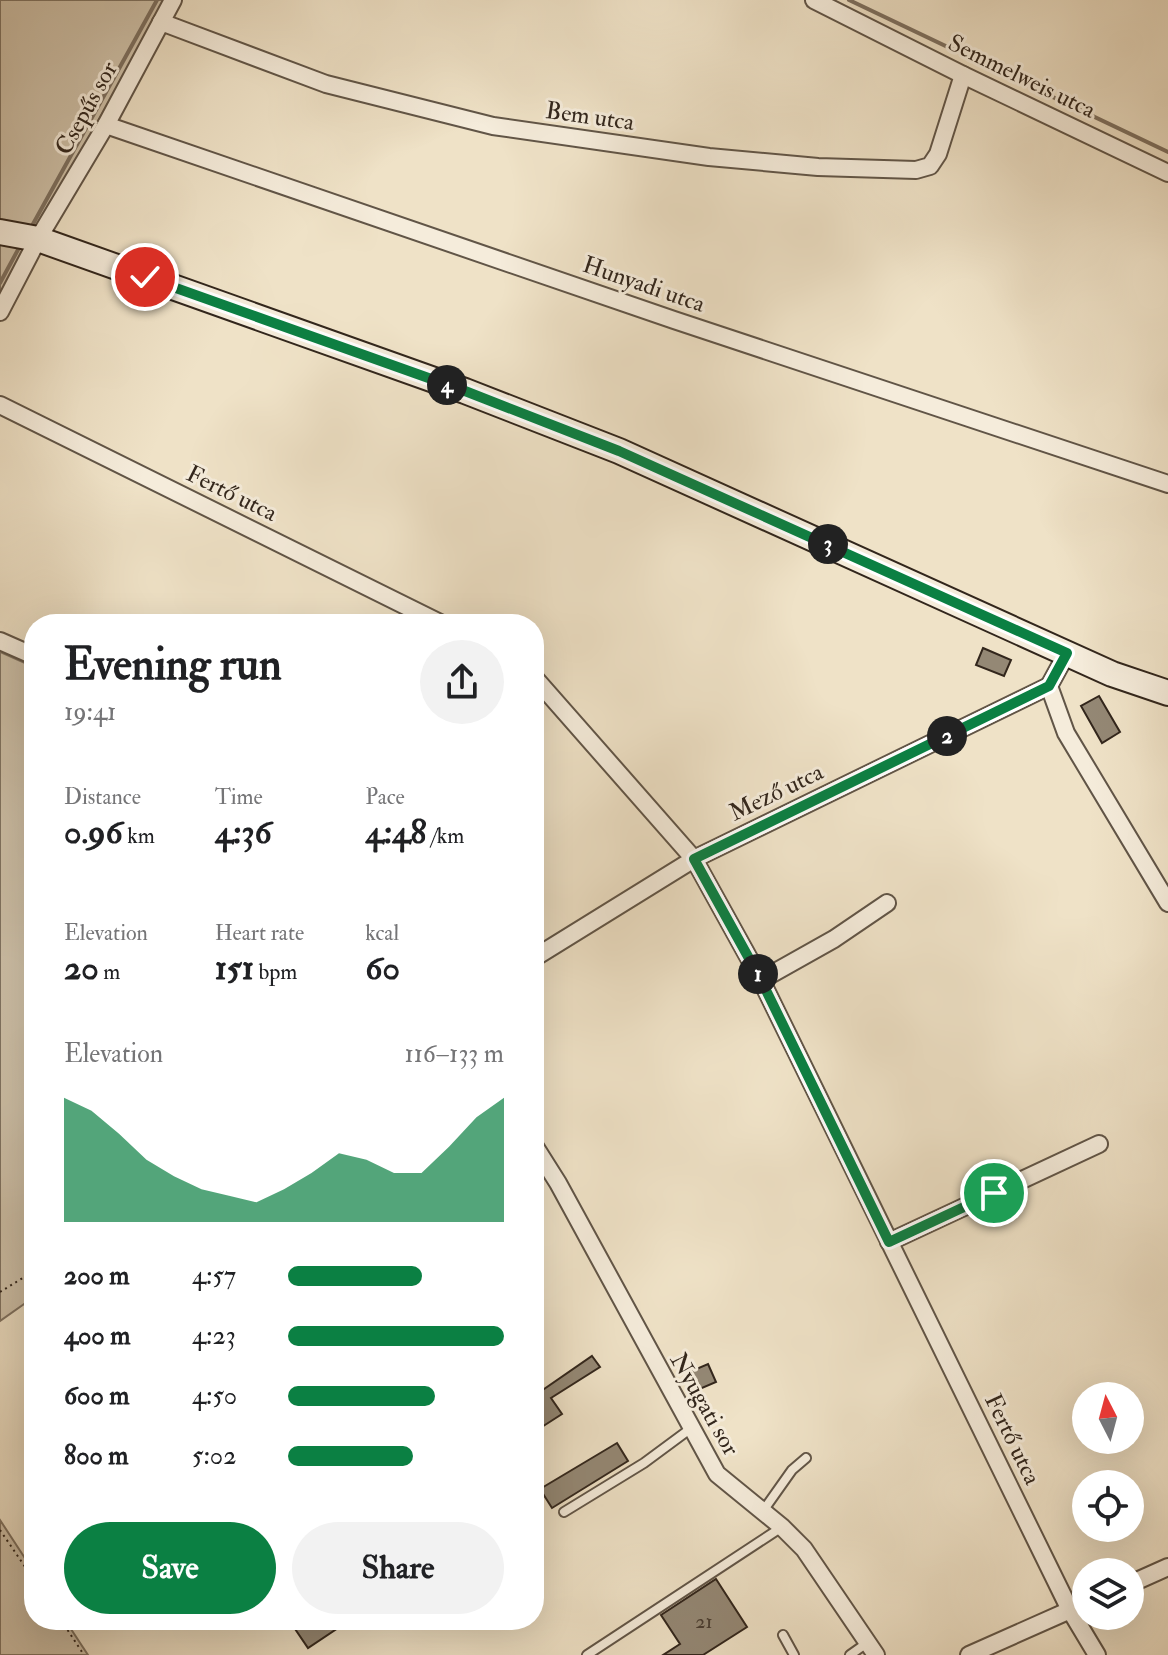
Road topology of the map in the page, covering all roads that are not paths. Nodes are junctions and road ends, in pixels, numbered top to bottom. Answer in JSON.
{"nodes":[{"id":1,"x":173,"y":0,"type":"edge"},
{"id":2,"x":814,"y":0,"type":"edge"},
{"id":3,"x":161,"y":22,"type":"junction"},
{"id":4,"x":963,"y":75,"type":"junction"},
{"id":5,"x":106,"y":125,"type":"junction"},
{"id":6,"x":1168,"y":173,"type":"edge"},
{"id":7,"x":0,"y":232,"type":"edge"},
{"id":8,"x":38,"y":239,"type":"junction"},
{"id":9,"x":0,"y":312,"type":"edge"},
{"id":10,"x":0,"y":405,"type":"edge"},
{"id":11,"x":1168,"y":484,"type":"edge"},
{"id":12,"x":422,"y":614,"type":"edge"},
{"id":13,"x":0,"y":641,"type":"edge"},
{"id":14,"x":24,"y":652,"type":"edge"},
{"id":15,"x":1067,"y":653,"type":"junction"},
{"id":16,"x":1049,"y":686,"type":"junction"},
{"id":17,"x":544,"y":688,"type":"edge"},
{"id":18,"x":1168,"y":693,"type":"edge"},
{"id":19,"x":694,"y":859,"type":"junction"},
{"id":20,"x":887,"y":903,"type":"dead end"},
{"id":21,"x":1168,"y":903,"type":"edge"},
{"id":22,"x":544,"y":952,"type":"edge"},
{"id":23,"x":761,"y":980,"type":"junction"},
{"id":24,"x":1099,"y":1144,"type":"dead end"},
{"id":25,"x":544,"y":1161,"type":"edge"},
{"id":26,"x":889,"y":1242,"type":"junction"},
{"id":27,"x":690,"y":1429,"type":"junction"},
{"id":28,"x":806,"y":1458,"type":"dead end"},
{"id":29,"x":763,"y":1511,"type":"junction"},
{"id":30,"x":564,"y":1512,"type":"dead end"},
{"id":31,"x":782,"y":1527,"type":"junction"},
{"id":32,"x":1168,"y":1567,"type":"edge"},
{"id":33,"x":1144,"y":1578,"type":"edge"},
{"id":34,"x":1070,"y":1610,"type":"junction"},
{"id":35,"x":783,"y":1635,"type":"dead end"},
{"id":36,"x":872,"y":1649,"type":"edge"},
{"id":37,"x":587,"y":1655,"type":"edge"},
{"id":38,"x":794,"y":1655,"type":"edge"},
{"id":39,"x":850,"y":1655,"type":"edge"},
{"id":40,"x":969,"y":1655,"type":"edge"},
{"id":41,"x":1097,"y":1655,"type":"edge"}],
"edges":[{"from":1,"to":3,"type":"street","name":"Csepűs sor"},
{"from":2,"to":4,"type":"street","name":"Semmelweis utca"},
{"from":3,"to":4,"type":"street","name":"Bem utca"},
{"from":3,"to":5,"type":"street","name":"Csepűs sor"},
{"from":4,"to":6,"type":"street","name":"Semmelweis utca"},
{"from":5,"to":8,"type":"street","name":"Csepűs sor"},
{"from":5,"to":11,"type":"street","name":"Hunyadi utca"},
{"from":7,"to":8,"type":"main road"},
{"from":8,"to":9,"type":"street"},
{"from":8,"to":15,"type":"main road"},
{"from":10,"to":12,"type":"street","name":"Fertő utca"},
{"from":13,"to":14,"type":"street"},
{"from":15,"to":16,"type":"street"},
{"from":15,"to":18,"type":"main road"},
{"from":16,"to":19,"type":"street","name":"Mező utca"},
{"from":16,"to":21,"type":"street"},
{"from":17,"to":19,"type":"street","name":"Fertő utca"},
{"from":19,"to":22,"type":"street","name":"Mező utca"},
{"from":19,"to":23,"type":"street","name":"Fertő utca"},
{"from":20,"to":23,"type":"street"},
{"from":23,"to":26,"type":"street","name":"Fertő utca"},
{"from":24,"to":26,"type":"street"},
{"from":25,"to":27,"type":"street","name":"Nyugati sor"},
{"from":26,"to":34,"type":"street","name":"Fertő utca"},
{"from":27,"to":29,"type":"street","name":"Nyugati sor"},
{"from":27,"to":30,"type":"lane"},
{"from":28,"to":29,"type":"lane"},
{"from":29,"to":31,"type":"street","name":"Nyugati sor"},
{"from":31,"to":36,"type":"street","name":"Nyugati sor"},
{"from":31,"to":37,"type":"lane"},
{"from":32,"to":33,"type":"street"},
{"from":34,"to":40,"type":"street"},
{"from":34,"to":41,"type":"street","name":"Fertő utca"},
{"from":35,"to":38,"type":"lane"},
{"from":36,"to":39,"type":"lane"}]}
